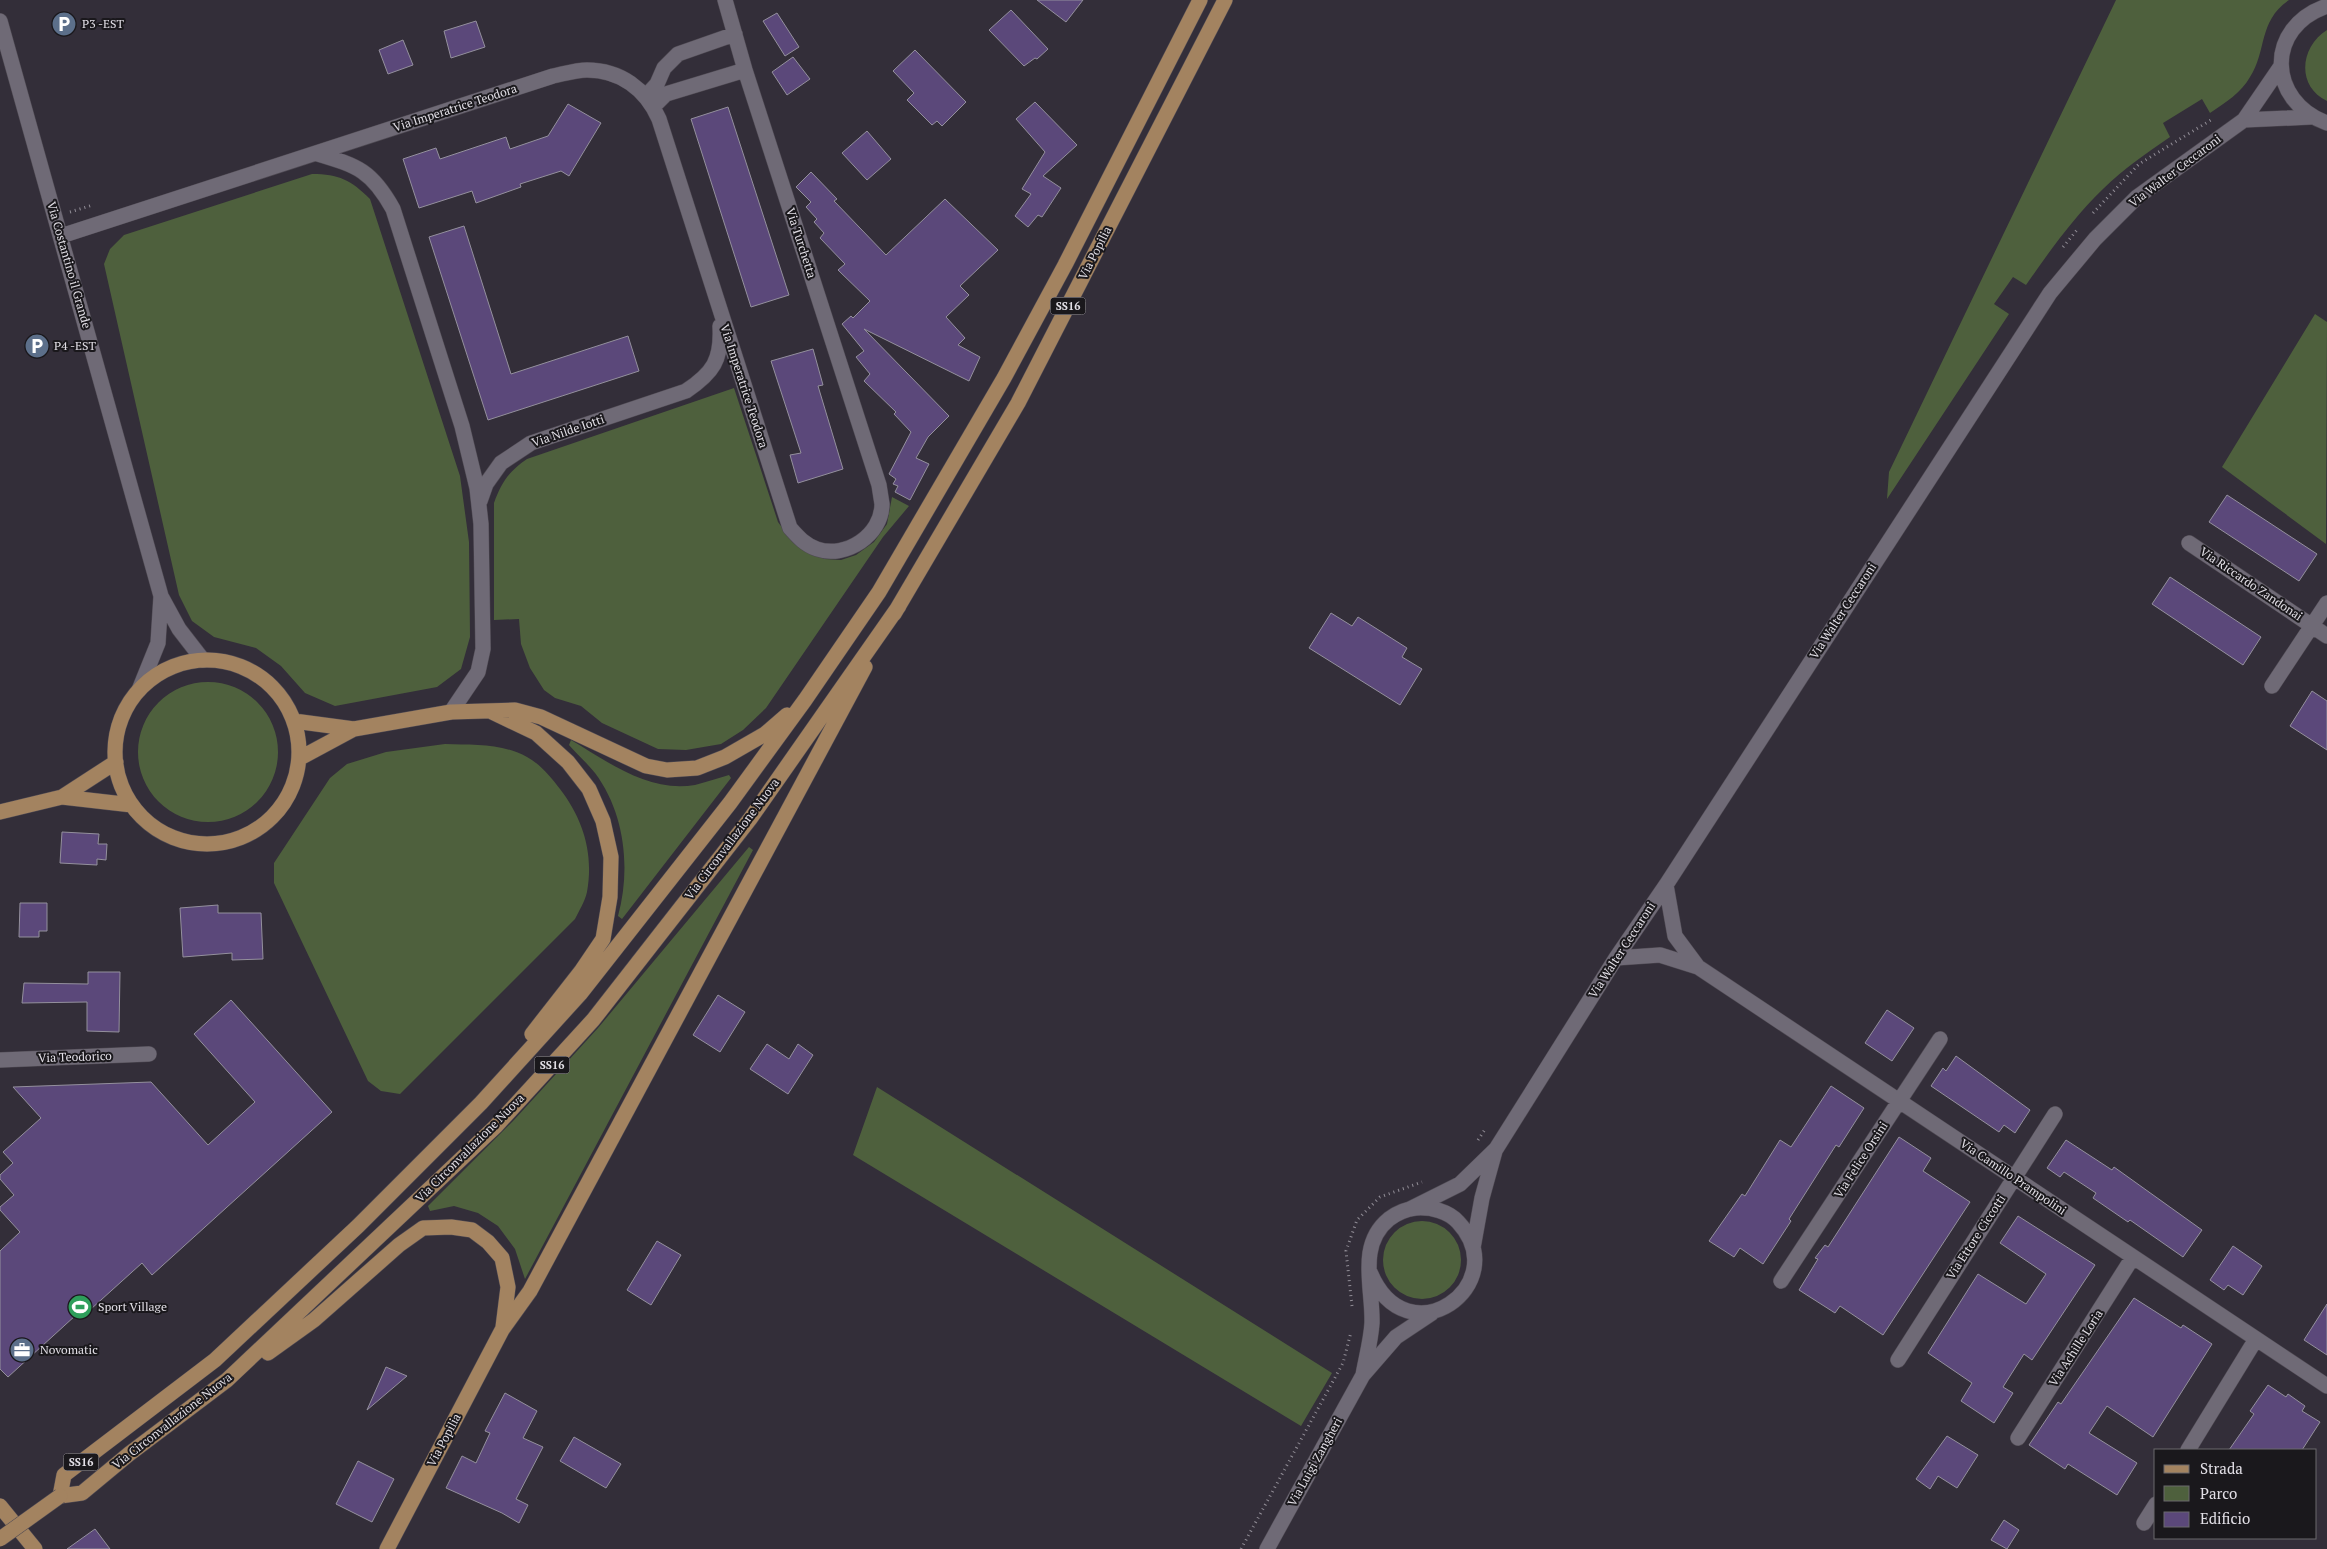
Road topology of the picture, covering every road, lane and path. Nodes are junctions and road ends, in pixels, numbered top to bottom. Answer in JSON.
{"nodes":[{"id":1,"x":725,"y":0,"type":"edge"},
{"id":2,"x":1200,"y":0,"type":"edge"},
{"id":3,"x":1225,"y":0,"type":"edge"},
{"id":4,"x":2327,"y":6,"type":"edge"},
{"id":5,"x":0,"y":21,"type":"edge"},
{"id":6,"x":735,"y":34,"type":"junction"},
{"id":7,"x":2281,"y":66,"type":"junction"},
{"id":8,"x":745,"y":70,"type":"junction"},
{"id":9,"x":650,"y":101,"type":"junction"},
{"id":10,"x":2311,"y":117,"type":"junction"},
{"id":11,"x":2244,"y":120,"type":"junction"},
{"id":12,"x":2327,"y":123,"type":"edge"},
{"id":13,"x":318,"y":154,"type":"junction"},
{"id":14,"x":61,"y":236,"type":"junction"},
{"id":15,"x":720,"y":310,"type":"junction"},
{"id":16,"x":879,"y":485,"type":"joint"},
{"id":17,"x":479,"y":504,"type":"junction"},
{"id":18,"x":2189,"y":544,"type":"dead end"},
{"id":19,"x":879,"y":592,"type":"joint"},
{"id":20,"x":161,"y":596,"type":"junction"},
{"id":21,"x":2327,"y":603,"type":"edge"},
{"id":22,"x":899,"y":606,"type":"junction"},
{"id":23,"x":2312,"y":625,"type":"junction"},
{"id":24,"x":2327,"y":636,"type":"edge"},
{"id":25,"x":203,"y":660,"type":"junction"},
{"id":26,"x":2272,"y":686,"type":"dead end"},
{"id":27,"x":139,"y":690,"type":"junction"},
{"id":28,"x":805,"y":700,"type":"junction"},
{"id":29,"x":451,"y":712,"type":"junction"},
{"id":30,"x":490,"y":712,"type":"junction"},
{"id":31,"x":294,"y":721,"type":"junction"},
{"id":32,"x":354,"y":729,"type":"junction"},
{"id":33,"x":300,"y":758,"type":"junction"},
{"id":34,"x":116,"y":762,"type":"junction"},
{"id":35,"x":62,"y":797,"type":"junction"},
{"id":36,"x":132,"y":805,"type":"junction"},
{"id":37,"x":0,"y":812,"type":"edge"},
{"id":38,"x":1666,"y":885,"type":"junction"},
{"id":39,"x":1616,"y":958,"type":"junction"},
{"id":40,"x":1698,"y":967,"type":"junction"},
{"id":41,"x":1940,"y":1039,"type":"dead end"},
{"id":42,"x":149,"y":1054,"type":"dead end"},
{"id":43,"x":0,"y":1060,"type":"edge"},
{"id":44,"x":1900,"y":1101,"type":"junction"},
{"id":45,"x":481,"y":1103,"type":"junction"},
{"id":46,"x":2055,"y":1114,"type":"dead end"},
{"id":47,"x":1496,"y":1149,"type":"junction"},
{"id":48,"x":2014,"y":1178,"type":"junction"},
{"id":49,"x":1410,"y":1209,"type":"junction"},
{"id":50,"x":1473,"y":1248,"type":"junction"},
{"id":51,"x":2133,"y":1257,"type":"junction"},
{"id":52,"x":1370,"y":1272,"type":"junction"},
{"id":53,"x":1781,"y":1281,"type":"dead end"},
{"id":54,"x":1434,"y":1312,"type":"junction"},
{"id":55,"x":502,"y":1330,"type":"junction"},
{"id":56,"x":2256,"y":1339,"type":"junction"},
{"id":57,"x":1898,"y":1360,"type":"dead end"},
{"id":58,"x":1363,"y":1375,"type":"junction"},
{"id":59,"x":227,"y":1380,"type":"junction"},
{"id":60,"x":2327,"y":1386,"type":"edge"},
{"id":61,"x":2018,"y":1438,"type":"dead end"},
{"id":62,"x":2189,"y":1449,"type":"edge"},
{"id":63,"x":60,"y":1496,"type":"junction"},
{"id":64,"x":0,"y":1506,"type":"edge"},
{"id":65,"x":2154,"y":1507,"type":"edge"},
{"id":66,"x":2144,"y":1523,"type":"dead end"},
{"id":67,"x":0,"y":1539,"type":"edge"},
{"id":68,"x":34,"y":1549,"type":"edge"},
{"id":69,"x":387,"y":1549,"type":"edge"},
{"id":70,"x":1267,"y":1549,"type":"edge"}],
"edges":[{"from":1,"to":6,"type":"street","name":"Via Turchetta"},
{"from":2,"to":19,"type":"main road","name":"Via Popilia","number":"SS16"},
{"from":3,"to":22,"type":"main road","name":"Via Popilia","number":"SS16"},
{"from":4,"to":7,"type":"street"},
{"from":5,"to":14,"type":"street","name":"Via Costantino il Grande"},
{"from":6,"to":8,"type":"street","name":"Via Turchetta"},
{"from":6,"to":9,"type":"street"},
{"from":7,"to":10,"type":"street"},
{"from":7,"to":11,"type":"street","name":"Via Walter Ceccaroni"},
{"from":8,"to":9,"type":"street"},
{"from":8,"to":16,"type":"street","name":"Via Turchetta"},
{"from":9,"to":13,"type":"street","name":"Via Imperatrice Teodora"},
{"from":9,"to":15,"type":"street","name":"Via Imperatrice Teodora"},
{"from":10,"to":11,"type":"street"},
{"from":10,"to":12,"type":"street"},
{"from":11,"to":38,"type":"street","name":"Via Walter Ceccaroni"},
{"from":13,"to":14,"type":"street","name":"Via Imperatrice Teodora"},
{"from":13,"to":17,"type":"street"},
{"from":14,"to":20,"type":"street","name":"Via Costantino il Grande"},
{"from":15,"to":16,"type":"street","name":"Via Imperatrice Teodora"},
{"from":15,"to":17,"type":"street","name":"Via Nilde Iotti"},
{"from":17,"to":29,"type":"street","name":"Via Nilde Iotti"},
{"from":18,"to":23,"type":"street","name":"Via Riccardo Zandonai"},
{"from":19,"to":28,"type":"main road","name":"Via Circonvallazione Nuova","number":"SS16"},
{"from":20,"to":25,"type":"street","name":"Via Costantino il Grande"},
{"from":20,"to":27,"type":"street","name":"Via Costantino il Grande"},
{"from":21,"to":23,"type":"street","name":"Via Riccardo Zandonai"},
{"from":22,"to":55,"type":"main road"},
{"from":22,"to":59,"type":"main road","name":"Via Circonvallazione Nuova","number":"SS16"},
{"from":23,"to":24,"type":"street","name":"Via Riccardo Zandonai"},
{"from":23,"to":26,"type":"street","name":"Via Riccardo Zandonai"},
{"from":25,"to":27,"type":"main road"},
{"from":25,"to":31,"type":"main road"},
{"from":27,"to":34,"type":"main road"},
{"from":28,"to":30,"type":"main road"},
{"from":28,"to":45,"type":"main road","name":"Via Circonvallazione Nuova","number":"SS16"},
{"from":29,"to":30,"type":"main road"},
{"from":29,"to":32,"type":"main road"},
{"from":30,"to":45,"type":"main road"},
{"from":31,"to":32,"type":"main road"},
{"from":31,"to":33,"type":"main road"},
{"from":32,"to":33,"type":"main road"},
{"from":33,"to":36,"type":"main road"},
{"from":34,"to":35,"type":"main road"},
{"from":34,"to":36,"type":"main road"},
{"from":35,"to":36,"type":"main road"},
{"from":35,"to":37,"type":"main road"},
{"from":38,"to":39,"type":"street","name":"Via Walter Ceccaroni"},
{"from":38,"to":40,"type":"street","name":"Via Camillo Prampolini"},
{"from":39,"to":40,"type":"street","name":"Via Camillo Prampolini"},
{"from":39,"to":47,"type":"street","name":"Via Walter Ceccaroni"},
{"from":40,"to":44,"type":"street","name":"Via Camillo Prampolini"},
{"from":41,"to":44,"type":"street","name":"Via Felice Orsini"},
{"from":42,"to":43,"type":"street","name":"Via Teodorico"},
{"from":44,"to":48,"type":"street","name":"Via Camillo Prampolini"},
{"from":44,"to":53,"type":"street","name":"Via Felice Orsini"},
{"from":45,"to":63,"type":"main road","name":"Via Circonvallazione Nuova","number":"SS16"},
{"from":46,"to":48,"type":"street","name":"Via Ettore Ciccotti"},
{"from":47,"to":49,"type":"street","name":"Via Walter Ceccaroni"},
{"from":47,"to":50,"type":"street","name":"Via Walter Ceccaroni"},
{"from":48,"to":51,"type":"street","name":"Via Camillo Prampolini"},
{"from":48,"to":57,"type":"street","name":"Via Ettore Ciccotti"},
{"from":49,"to":50,"type":"street","name":"Via Walter Ceccaroni"},
{"from":49,"to":52,"type":"street","name":"Via Walter Ceccaroni"},
{"from":50,"to":54,"type":"street","name":"Via Walter Ceccaroni"},
{"from":51,"to":56,"type":"street","name":"Via Camillo Prampolini"},
{"from":51,"to":61,"type":"street","name":"Via Achille Loria"},
{"from":52,"to":54,"type":"street","name":"Via Walter Ceccaroni"},
{"from":52,"to":58,"type":"street","name":"Via Luigi Zangheri"},
{"from":54,"to":58,"type":"street","name":"Via Luigi Zangheri"},
{"from":55,"to":59,"type":"main road"},
{"from":55,"to":69,"type":"main road","name":"Via Popilia"},
{"from":56,"to":60,"type":"street","name":"Via Camillo Prampolini"},
{"from":56,"to":62,"type":"street"},
{"from":58,"to":70,"type":"street","name":"Via Luigi Zangheri"},
{"from":59,"to":63,"type":"main road","name":"Via Circonvallazione Nuova","number":"SS16"},
{"from":63,"to":67,"type":"main road","name":"Via Circonvallazione Nuova","number":"SS16","bridge":true},
{"from":64,"to":68,"type":"main road"},
{"from":65,"to":66,"type":"street"}]}
